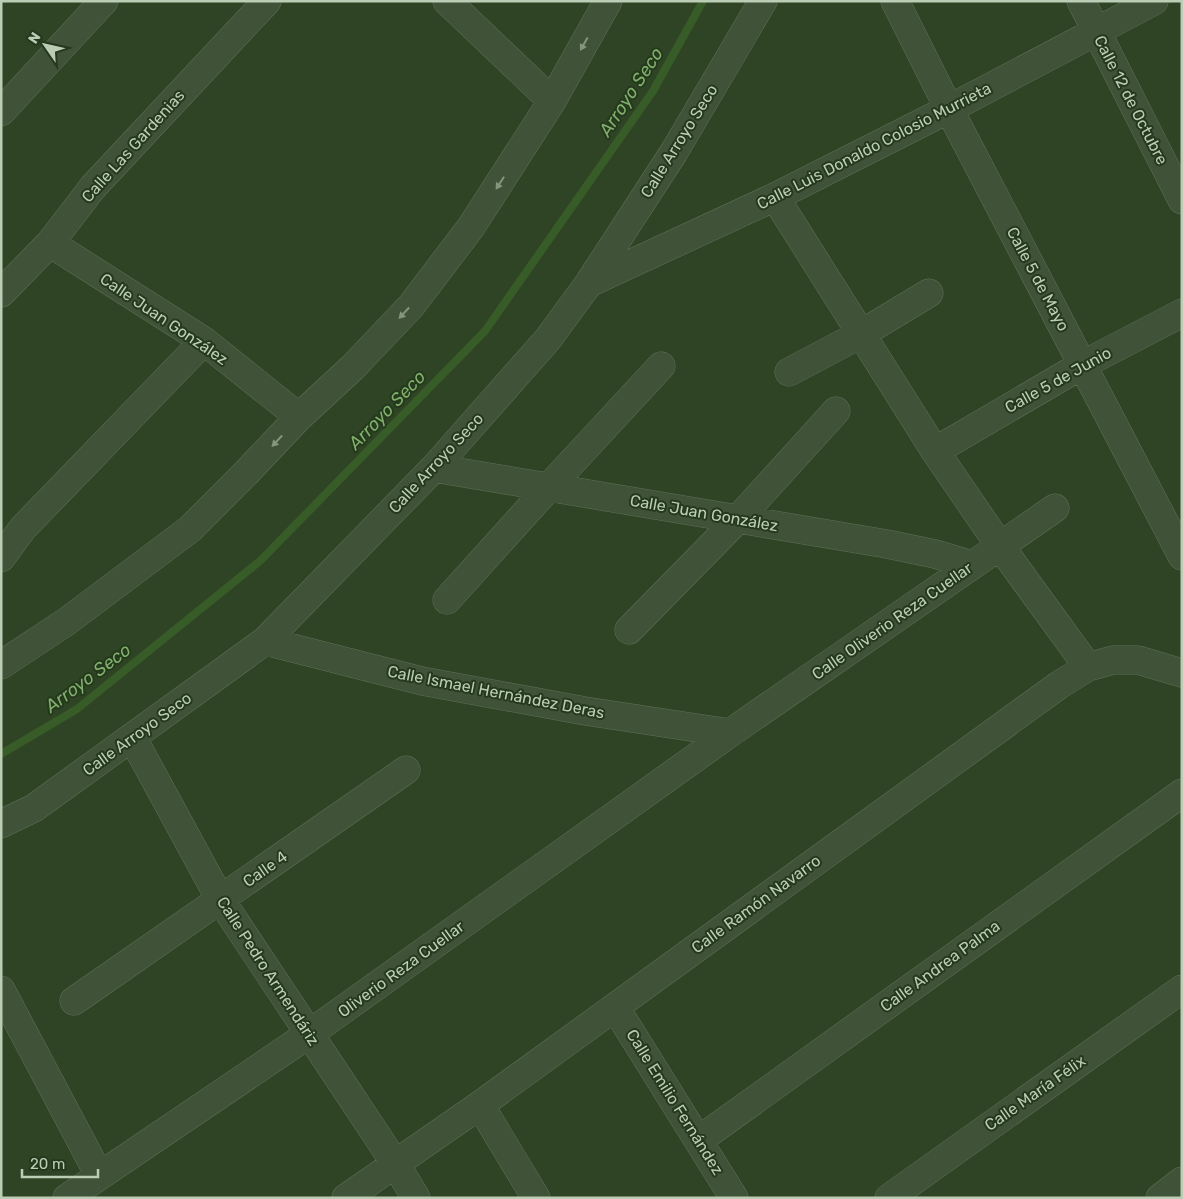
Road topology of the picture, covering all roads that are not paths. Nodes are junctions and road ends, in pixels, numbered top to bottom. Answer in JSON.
{"nodes":[{"id":1,"x":104,"y":1,"type":"edge"},
{"id":2,"x":267,"y":1,"type":"edge"},
{"id":3,"x":447,"y":1,"type":"edge"},
{"id":4,"x":608,"y":1,"type":"edge"},
{"id":5,"x":763,"y":1,"type":"edge"},
{"id":6,"x":895,"y":1,"type":"edge"},
{"id":7,"x":1081,"y":1,"type":"edge"},
{"id":8,"x":1154,"y":1,"type":"edge"},
{"id":9,"x":1096,"y":31,"type":"junction"},
{"id":10,"x":552,"y":102,"type":"junction"},
{"id":11,"x":949,"y":109,"type":"junction"},
{"id":12,"x":1,"y":112,"type":"edge"},
{"id":13,"x":775,"y":197,"type":"junction"},
{"id":14,"x":1182,"y":200,"type":"edge"},
{"id":15,"x":50,"y":243,"type":"junction"},
{"id":16,"x":589,"y":283,"type":"junction"},
{"id":17,"x":1,"y":293,"type":"edge"},
{"id":18,"x":929,"y":293,"type":"dead end"},
{"id":19,"x":1182,"y":313,"type":"edge"},
{"id":20,"x":861,"y":334,"type":"junction"},
{"id":21,"x":204,"y":341,"type":"junction"},
{"id":22,"x":1082,"y":364,"type":"junction"},
{"id":23,"x":662,"y":366,"type":"dead end"},
{"id":24,"x":789,"y":372,"type":"dead end"},
{"id":25,"x":836,"y":411,"type":"dead end"},
{"id":26,"x":299,"y":417,"type":"junction"},
{"id":27,"x":935,"y":451,"type":"junction"},
{"id":28,"x":434,"y":468,"type":"junction"},
{"id":29,"x":549,"y":487,"type":"junction"},
{"id":30,"x":1055,"y":508,"type":"dead end"},
{"id":31,"x":738,"y":519,"type":"junction"},
{"id":32,"x":1000,"y":546,"type":"junction"},
{"id":33,"x":1182,"y":556,"type":"edge"},
{"id":34,"x":1,"y":558,"type":"edge"},
{"id":35,"x":972,"y":566,"type":"junction"},
{"id":36,"x":447,"y":600,"type":"dead end"},
{"id":37,"x":630,"y":630,"type":"dead end"},
{"id":38,"x":265,"y":640,"type":"junction"},
{"id":39,"x":1,"y":664,"type":"edge"},
{"id":40,"x":1088,"y":667,"type":"junction"},
{"id":41,"x":1182,"y":674,"type":"edge"},
{"id":42,"x":730,"y":733,"type":"junction"},
{"id":43,"x":132,"y":737,"type":"junction"},
{"id":44,"x":406,"y":770,"type":"dead end"},
{"id":45,"x":1182,"y":793,"type":"edge"},
{"id":46,"x":1,"y":824,"type":"edge"},
{"id":47,"x":220,"y":900,"type":"junction"},
{"id":48,"x":1182,"y":989,"type":"edge"},
{"id":49,"x":1,"y":990,"type":"edge"},
{"id":50,"x":74,"y":1001,"type":"dead end"},
{"id":51,"x":615,"y":1007,"type":"junction"},
{"id":52,"x":309,"y":1034,"type":"junction"},
{"id":53,"x":480,"y":1106,"type":"junction"},
{"id":54,"x":699,"y":1140,"type":"junction"},
{"id":55,"x":395,"y":1163,"type":"junction"},
{"id":56,"x":100,"y":1175,"type":"junction"},
{"id":57,"x":1182,"y":1181,"type":"edge"},
{"id":58,"x":67,"y":1198,"type":"edge"},
{"id":59,"x":346,"y":1198,"type":"edge"},
{"id":60,"x":416,"y":1198,"type":"edge"},
{"id":61,"x":536,"y":1198,"type":"edge"},
{"id":62,"x":734,"y":1198,"type":"edge"},
{"id":63,"x":889,"y":1198,"type":"edge"},
{"id":64,"x":1160,"y":1198,"type":"edge"}],
"edges":[{"from":1,"to":12,"type":"street"},
{"from":2,"to":15,"type":"street","name":"Calle Las Gardenias"},
{"from":3,"to":10,"type":"street"},
{"from":4,"to":10,"type":"street","one_way":true},
{"from":5,"to":16,"type":"street","name":"Calle Arroyo Seco"},
{"from":6,"to":11,"type":"street","name":"Calle 5 de Mayo"},
{"from":7,"to":9,"type":"street","name":"Calle 12 de Octubre"},
{"from":8,"to":9,"type":"street","name":"Calle Luis Donaldo Colosio Murrieta"},
{"from":9,"to":11,"type":"street","name":"Calle Luis Donaldo Colosio Murrieta"},
{"from":9,"to":14,"type":"street","name":"Calle 12 de Octubre"},
{"from":10,"to":26,"type":"street","one_way":true},
{"from":11,"to":13,"type":"street","name":"Calle Luis Donaldo Colosio Murrieta"},
{"from":11,"to":22,"type":"street","name":"Calle 5 de Mayo"},
{"from":13,"to":16,"type":"street","name":"Calle Luis Donaldo Colosio Murrieta"},
{"from":13,"to":20,"type":"street"},
{"from":15,"to":17,"type":"street","name":"Calle Las Gardenias"},
{"from":15,"to":21,"type":"street","name":"Calle Juan González"},
{"from":16,"to":28,"type":"street","name":"Calle Arroyo Seco"},
{"from":18,"to":20,"type":"street"},
{"from":19,"to":22,"type":"street","name":"Calle 5 de Junio"},
{"from":20,"to":24,"type":"street"},
{"from":20,"to":27,"type":"street"},
{"from":21,"to":26,"type":"street","name":"Calle Juan González"},
{"from":21,"to":34,"type":"street"},
{"from":22,"to":27,"type":"street","name":"Calle 5 de Junio"},
{"from":22,"to":33,"type":"street","name":"Calle 5 de Mayo"},
{"from":23,"to":29,"type":"street"},
{"from":25,"to":31,"type":"street"},
{"from":26,"to":39,"type":"street","one_way":true},
{"from":27,"to":32,"type":"street"},
{"from":28,"to":29,"type":"street","name":"Calle Juan González"},
{"from":28,"to":38,"type":"street","name":"Calle Arroyo Seco"},
{"from":29,"to":31,"type":"street","name":"Calle Juan González"},
{"from":29,"to":36,"type":"street"},
{"from":30,"to":32,"type":"street","name":"Calle Oliverio Reza Cuellar"},
{"from":31,"to":35,"type":"street","name":"Calle Juan González"},
{"from":31,"to":37,"type":"street"},
{"from":32,"to":35,"type":"street","name":"Calle Oliverio Reza Cuellar"},
{"from":32,"to":40,"type":"street"},
{"from":35,"to":42,"type":"street","name":"Calle Oliverio Reza Cuellar"},
{"from":38,"to":42,"type":"street","name":"Calle Ismael Hernández Deras"},
{"from":38,"to":43,"type":"street","name":"Calle Arroyo Seco"},
{"from":40,"to":41,"type":"street","name":"Calle Ramón Navarro"},
{"from":40,"to":51,"type":"street","name":"Calle Ramón Navarro"},
{"from":42,"to":52,"type":"street","name":"Oliverio Reza Cuellar"},
{"from":43,"to":46,"type":"street","name":"Calle Arroyo Seco"},
{"from":43,"to":47,"type":"street","name":"Calle Pedro Armendáriz"},
{"from":44,"to":47,"type":"street","name":"Calle 4"},
{"from":45,"to":54,"type":"street","name":"Calle Andrea Palma"},
{"from":47,"to":50,"type":"street","name":"Calle 4"},
{"from":47,"to":52,"type":"street","name":"Calle Pedro Armendáriz"},
{"from":48,"to":63,"type":"street","name":"Calle María Félix"},
{"from":49,"to":56,"type":"street"},
{"from":51,"to":53,"type":"street","name":"Calle Ramón Navarro"},
{"from":51,"to":54,"type":"street","name":"Calle Emilio Fernández"},
{"from":52,"to":55,"type":"street","name":"Calle Pedro Armendáriz"},
{"from":52,"to":56,"type":"street","name":"Oliverio Reza Cuellar"},
{"from":53,"to":55,"type":"street","name":"Calle Ramón Navarro"},
{"from":53,"to":61,"type":"street"},
{"from":54,"to":62,"type":"street","name":"Calle Emilio Fernández"},
{"from":55,"to":59,"type":"street","name":"Calle Ramón Navarro"},
{"from":55,"to":60,"type":"street","name":"Calle Pedro Armendáriz"},
{"from":56,"to":58,"type":"street","name":"Oliverio Reza Cuellar"},
{"from":57,"to":64,"type":"street"}]}
